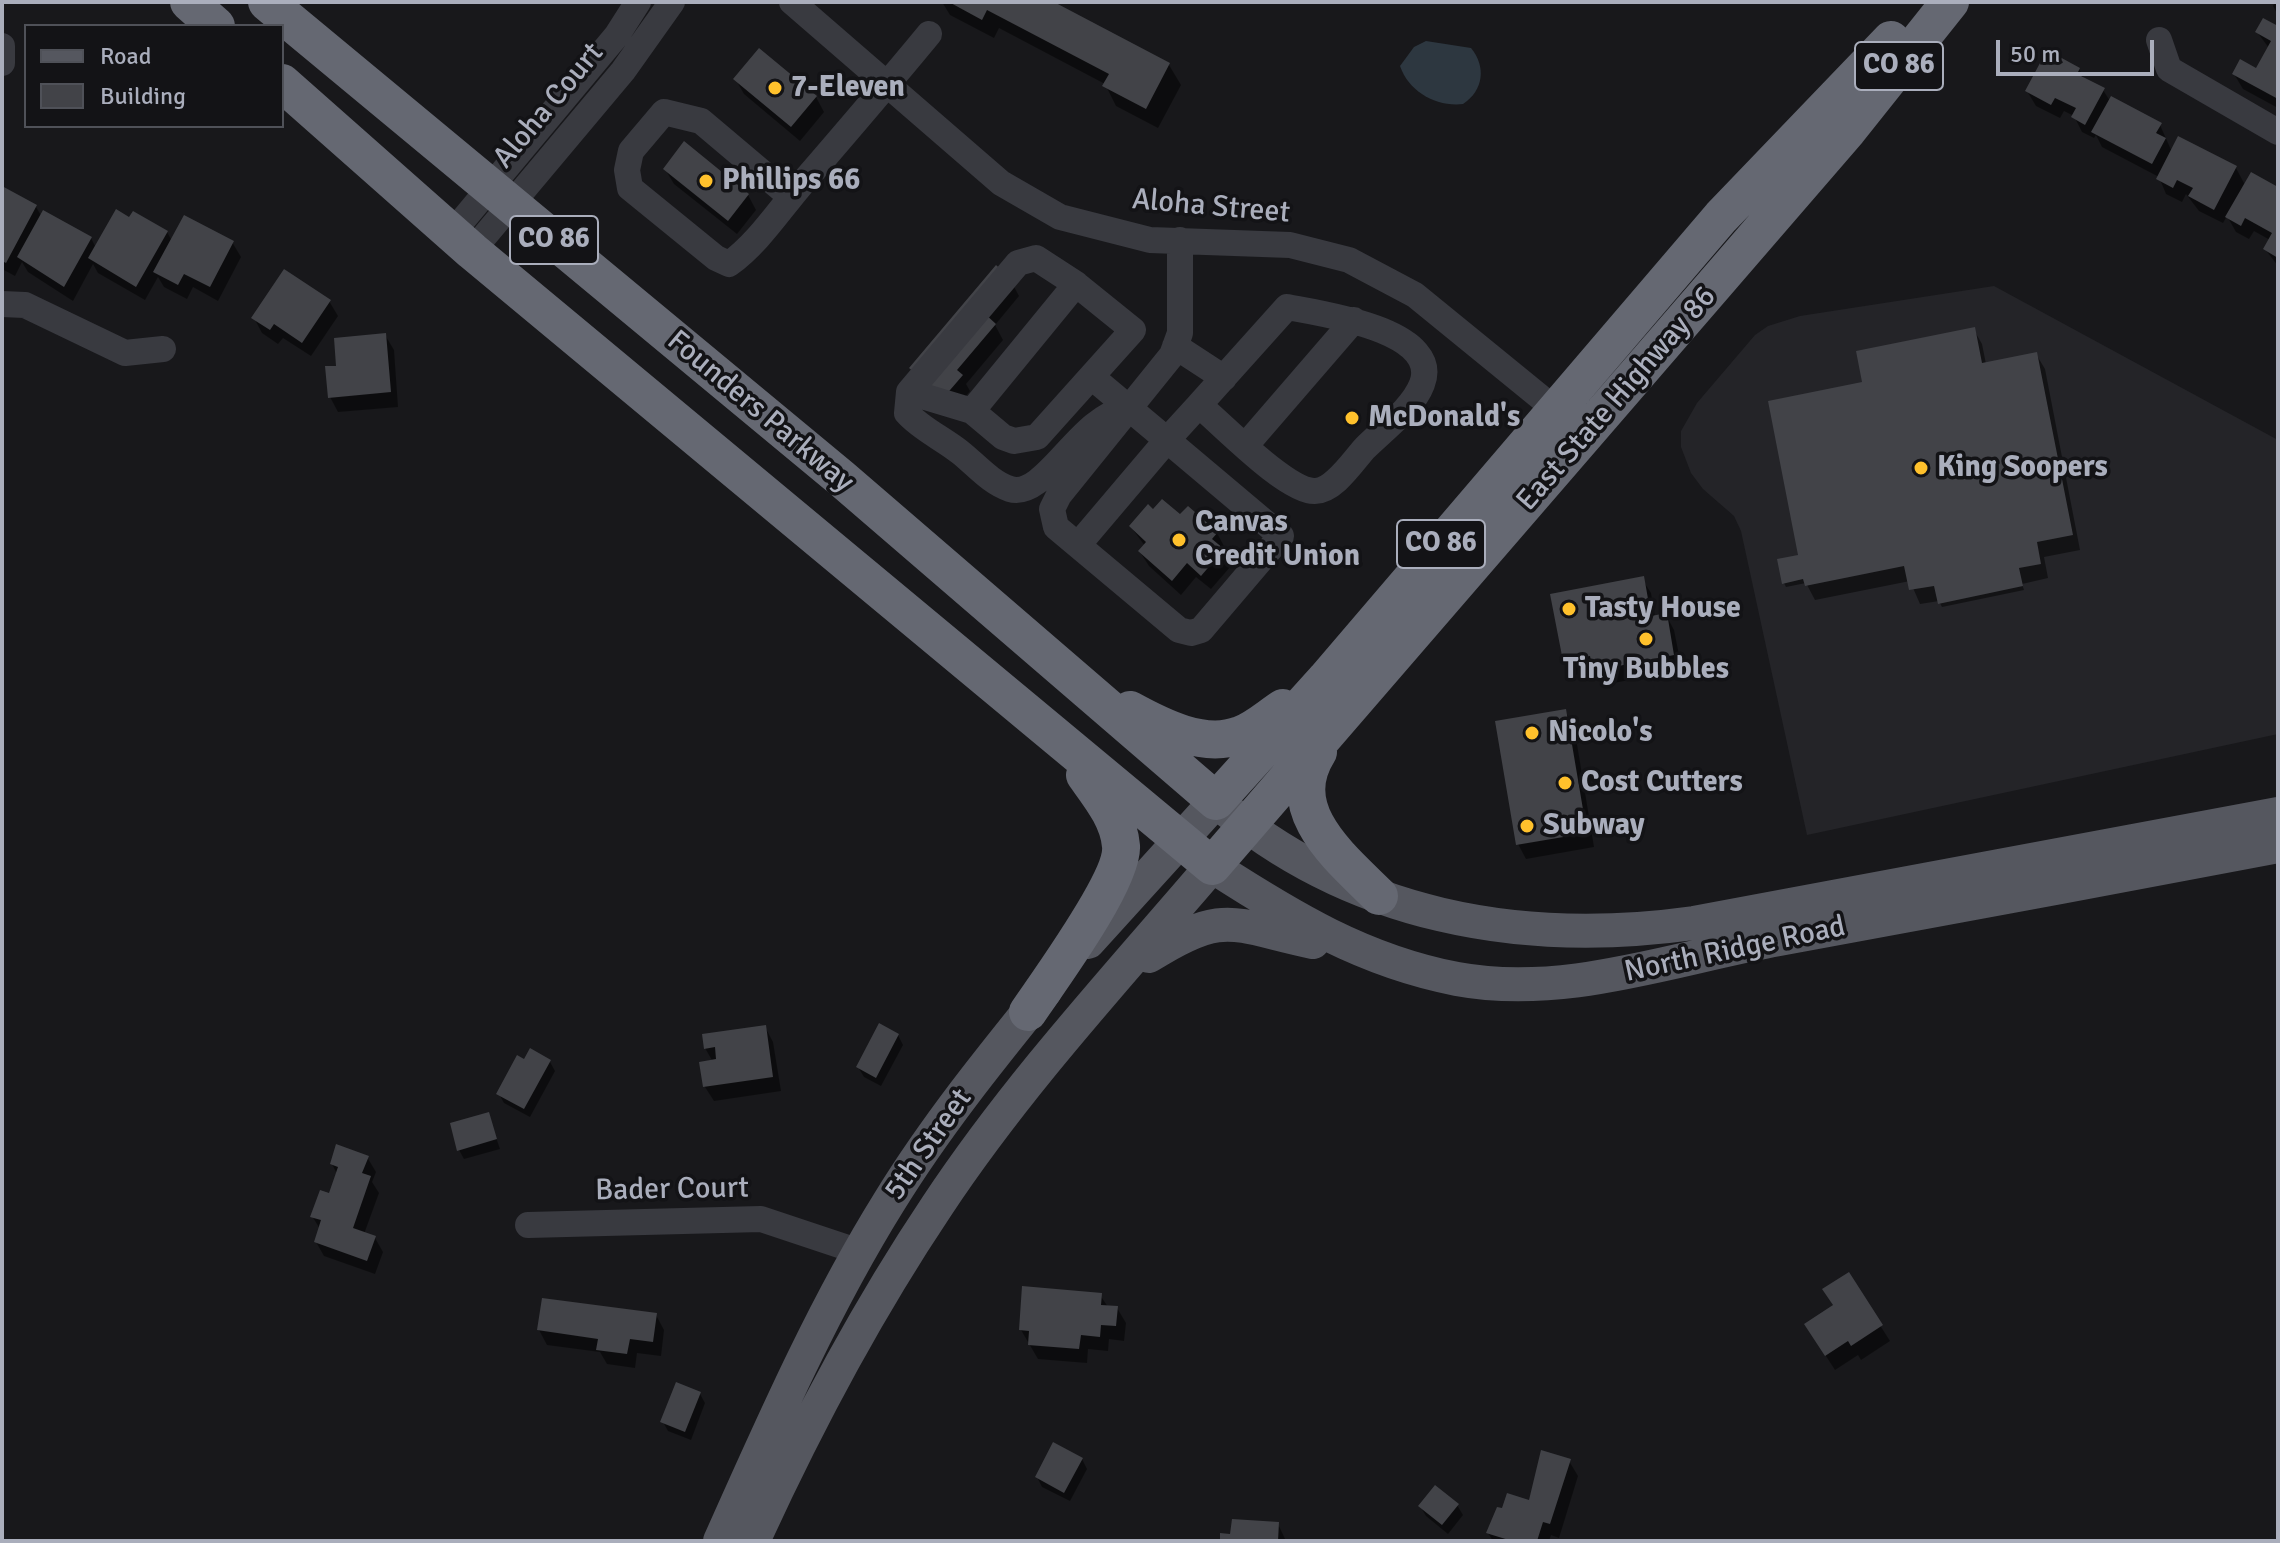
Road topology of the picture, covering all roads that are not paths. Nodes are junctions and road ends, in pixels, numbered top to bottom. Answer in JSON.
{"nodes":[{"id":1,"x":189,"y":2,"type":"edge"},
{"id":2,"x":267,"y":2,"type":"edge"},
{"id":3,"x":638,"y":2,"type":"edge"},
{"id":4,"x":672,"y":2,"type":"edge"},
{"id":5,"x":792,"y":2,"type":"edge"},
{"id":6,"x":1926,"y":2,"type":"edge"},
{"id":7,"x":1950,"y":2,"type":"edge"},
{"id":8,"x":214,"y":24,"type":"edge"},
{"id":9,"x":929,"y":34,"type":"dead end"},
{"id":10,"x":2159,"y":40,"type":"dead end"},
{"id":11,"x":2,"y":46,"type":"edge"},
{"id":12,"x":2,"y":63,"type":"edge"},
{"id":13,"x":887,"y":84,"type":"junction"},
{"id":14,"x":284,"y":85,"type":"edge"},
{"id":15,"x":2278,"y":132,"type":"edge"},
{"id":16,"x":500,"y":195,"type":"junction"},
{"id":17,"x":791,"y":197,"type":"junction"},
{"id":18,"x":1180,"y":240,"type":"junction"},
{"id":19,"x":462,"y":242,"type":"junction"},
{"id":20,"x":1076,"y":284,"type":"junction"},
{"id":21,"x":2,"y":304,"type":"edge"},
{"id":22,"x":1354,"y":320,"type":"junction"},
{"id":23,"x":1175,"y":346,"type":"junction"},
{"id":24,"x":163,"y":349,"type":"dead end"},
{"id":25,"x":1093,"y":378,"type":"junction"},
{"id":26,"x":1224,"y":378,"type":"junction"},
{"id":27,"x":909,"y":392,"type":"junction"},
{"id":28,"x":1199,"y":405,"type":"junction"},
{"id":29,"x":1129,"y":408,"type":"junction"},
{"id":30,"x":1556,"y":410,"type":"junction"},
{"id":31,"x":972,"y":411,"type":"junction"},
{"id":32,"x":1167,"y":440,"type":"junction"},
{"id":33,"x":1252,"y":450,"type":"junction"},
{"id":34,"x":1078,"y":545,"type":"junction"},
{"id":35,"x":1054,"y":661,"type":"junction"},
{"id":36,"x":1326,"y":679,"type":"junction"},
{"id":37,"x":1347,"y":710,"type":"junction"},
{"id":38,"x":1058,"y":737,"type":"junction"},
{"id":39,"x":1216,"y":801,"type":"junction"},
{"id":40,"x":2278,"y":814,"type":"edge"},
{"id":41,"x":1247,"y":827,"type":"junction"},
{"id":42,"x":1181,"y":840,"type":"junction"},
{"id":43,"x":2278,"y":846,"type":"edge"},
{"id":44,"x":1212,"y":866,"type":"junction"},
{"id":45,"x":1379,"y":896,"type":"junction"},
{"id":46,"x":1355,"y":950,"type":"junction"},
{"id":47,"x":1062,"y":972,"type":"junction"},
{"id":48,"x":1118,"y":975,"type":"junction"},
{"id":49,"x":1028,"y":1012,"type":"junction"},
{"id":50,"x":528,"y":1225,"type":"dead end"},
{"id":51,"x":860,"y":1252,"type":"junction"},
{"id":52,"x":904,"y":1258,"type":"junction"},
{"id":53,"x":757,"y":1533,"type":"edge"},
{"id":54,"x":720,"y":1541,"type":"edge"}],
"edges":[{"from":1,"to":8,"type":"highway"},
{"from":2,"to":16,"type":"highway","name":"Founders Parkway","number":"CO 86"},
{"from":3,"to":16,"type":"street","name":"Aloha Court"},
{"from":4,"to":16,"type":"street","name":"Aloha Court"},
{"from":5,"to":13,"type":"street","name":"Aloha Street"},
{"from":6,"to":30,"type":"highway","name":"East State Highway 86","number":"CO 86"},
{"from":7,"to":37,"type":"highway","name":"East State Highway 86","number":"CO 86"},
{"from":9,"to":13,"type":"street"},
{"from":10,"to":15,"type":"street"},
{"from":11,"to":12,"type":"street"},
{"from":13,"to":17,"type":"street"},
{"from":13,"to":18,"type":"street","name":"Aloha Street"},
{"from":14,"to":19,"type":"highway","name":"Founders Parkway","number":"CO 86"},
{"from":16,"to":19,"type":"street","name":"Aloha Court"},
{"from":16,"to":35,"type":"highway","name":"Founders Parkway","number":"CO 86"},
{"from":17,"to":17,"type":"street"},
{"from":18,"to":23,"type":"street"},
{"from":18,"to":30,"type":"street","name":"Aloha Street"},
{"from":19,"to":38,"type":"highway","name":"Founders Parkway","number":"CO 86"},
{"from":20,"to":25,"type":"street"},
{"from":20,"to":27,"type":"street"},
{"from":20,"to":31,"type":"street"},
{"from":21,"to":24,"type":"street"},
{"from":22,"to":26,"type":"street"},
{"from":22,"to":33,"type":"street"},
{"from":22,"to":33,"type":"street"},
{"from":23,"to":26,"type":"street"},
{"from":23,"to":29,"type":"street"},
{"from":25,"to":29,"type":"street"},
{"from":25,"to":31,"type":"street"},
{"from":26,"to":28,"type":"street"},
{"from":27,"to":29,"type":"street"},
{"from":27,"to":31,"type":"street"},
{"from":28,"to":32,"type":"street"},
{"from":28,"to":33,"type":"street"},
{"from":29,"to":32,"type":"street"},
{"from":29,"to":34,"type":"street"},
{"from":30,"to":36,"type":"highway","name":"East State Highway 86","number":"CO 86"},
{"from":32,"to":34,"type":"street"},
{"from":32,"to":34,"type":"street"},
{"from":35,"to":36,"type":"highway","number":"CO 86"},
{"from":35,"to":39,"type":"highway","name":"Founders Parkway"},
{"from":36,"to":39,"type":"highway","name":"East State Highway 86"},
{"from":37,"to":41,"type":"highway","name":"East State Highway 86","number":"CO 86"},
{"from":37,"to":45,"type":"highway"},
{"from":38,"to":42,"type":"highway","name":"Founders Parkway","number":"CO 86"},
{"from":38,"to":49,"type":"highway"},
{"from":39,"to":41,"type":"main road","name":"Founders Parkway"},
{"from":39,"to":42,"type":"main road","name":"5th Street"},
{"from":40,"to":45,"type":"main road","name":"North Ridge Road"},
{"from":41,"to":44,"type":"highway","name":"5th Street","number":"CO 86"},
{"from":41,"to":45,"type":"main road","name":"North Ridge Road"},
{"from":42,"to":44,"type":"highway","name":"Founders Parkway","number":"CO 86"},
{"from":42,"to":47,"type":"main road","name":"5th Street"},
{"from":43,"to":46,"type":"main road","name":"North Ridge Road"},
{"from":44,"to":46,"type":"main road","name":"North Ridge Road"},
{"from":44,"to":48,"type":"main road","name":"5th Street"},
{"from":46,"to":48,"type":"main road"},
{"from":47,"to":49,"type":"main road","name":"5th Street"},
{"from":47,"to":52,"type":"main road"},
{"from":48,"to":52,"type":"main road","name":"5th Street"},
{"from":49,"to":51,"type":"main road","name":"5th Street"},
{"from":50,"to":51,"type":"street","name":"Bader Court"},
{"from":51,"to":53,"type":"main road"},
{"from":51,"to":54,"type":"main road","name":"5th Street"},
{"from":52,"to":53,"type":"main road","name":"5th Street"}]}
